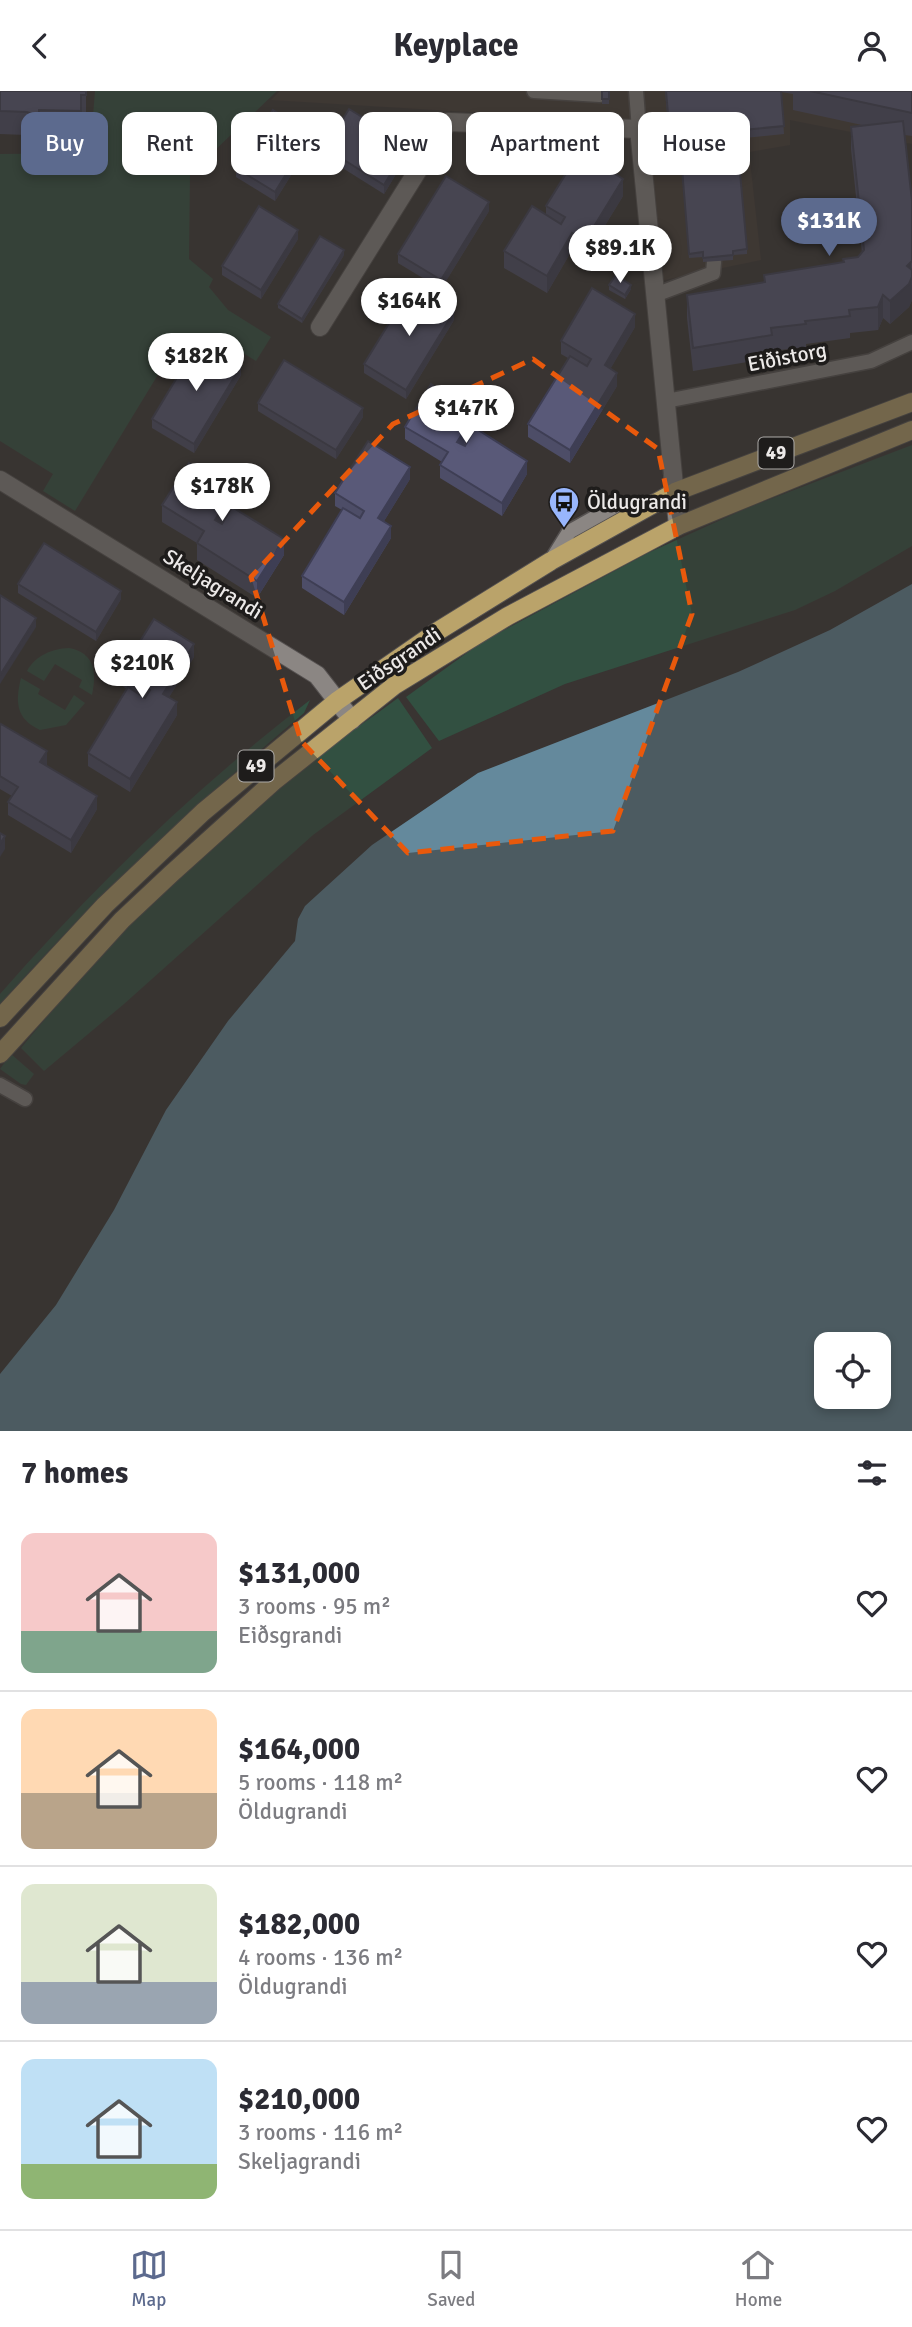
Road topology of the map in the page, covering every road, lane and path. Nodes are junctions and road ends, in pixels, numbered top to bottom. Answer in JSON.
{"nodes":[{"id":1,"x":534,"y":91,"type":"edge"},
{"id":2,"x":636,"y":91,"type":"edge"},
{"id":3,"x":600,"y":95,"type":"edge"},
{"id":4,"x":638,"y":116,"type":"edge"},
{"id":5,"x":638,"y":129,"type":"edge"},
{"id":6,"x":643,"y":175,"type":"edge"},
{"id":7,"x":714,"y":262,"type":"edge"},
{"id":8,"x":655,"y":295,"type":"junction"},
{"id":9,"x":320,"y":327,"type":"dead end"},
{"id":10,"x":912,"y":342,"type":"edge"},
{"id":11,"x":666,"y":401,"type":"junction"},
{"id":12,"x":909,"y":402,"type":"edge"},
{"id":13,"x":912,"y":430,"type":"edge"},
{"id":14,"x":0,"y":480,"type":"edge"},
{"id":15,"x":675,"y":492,"type":"junction"},
{"id":16,"x":678,"y":526,"type":"junction"},
{"id":17,"x":337,"y":701,"type":"junction"},
{"id":18,"x":352,"y":720,"type":"junction"},
{"id":19,"x":0,"y":1018,"type":"edge"},
{"id":20,"x":0,"y":1054,"type":"edge"},
{"id":21,"x":0,"y":1085,"type":"edge"},
{"id":22,"x":25,"y":1099,"type":"dead end"}],
"edges":[{"from":1,"to":3,"type":"lane"},
{"from":2,"to":4,"type":"lane"},
{"from":5,"to":9,"type":"street"},
{"from":6,"to":8,"type":"street"},
{"from":7,"to":8,"type":"lane"},
{"from":8,"to":11,"type":"street"},
{"from":10,"to":11,"type":"lane","name":"Eiðistorg"},
{"from":11,"to":15,"type":"street"},
{"from":12,"to":15,"type":"main road","name":"Eiðsgrandi","number":"49"},
{"from":13,"to":16,"type":"main road","name":"Eiðsgrandi","number":"49"},
{"from":14,"to":17,"type":"street","name":"Skeljagrandi"},
{"from":15,"to":16,"type":"street"},
{"from":15,"to":17,"type":"main road","name":"Eiðsgrandi","number":"49"},
{"from":16,"to":18,"type":"main road","name":"Eiðsgrandi","number":"49"},
{"from":17,"to":18,"type":"street","name":"Skeljagrandi"},
{"from":17,"to":19,"type":"main road","name":"Eiðsgrandi","number":"49"},
{"from":18,"to":20,"type":"main road","name":"Eiðsgrandi","number":"49"},
{"from":21,"to":22,"type":"lane"}]}
